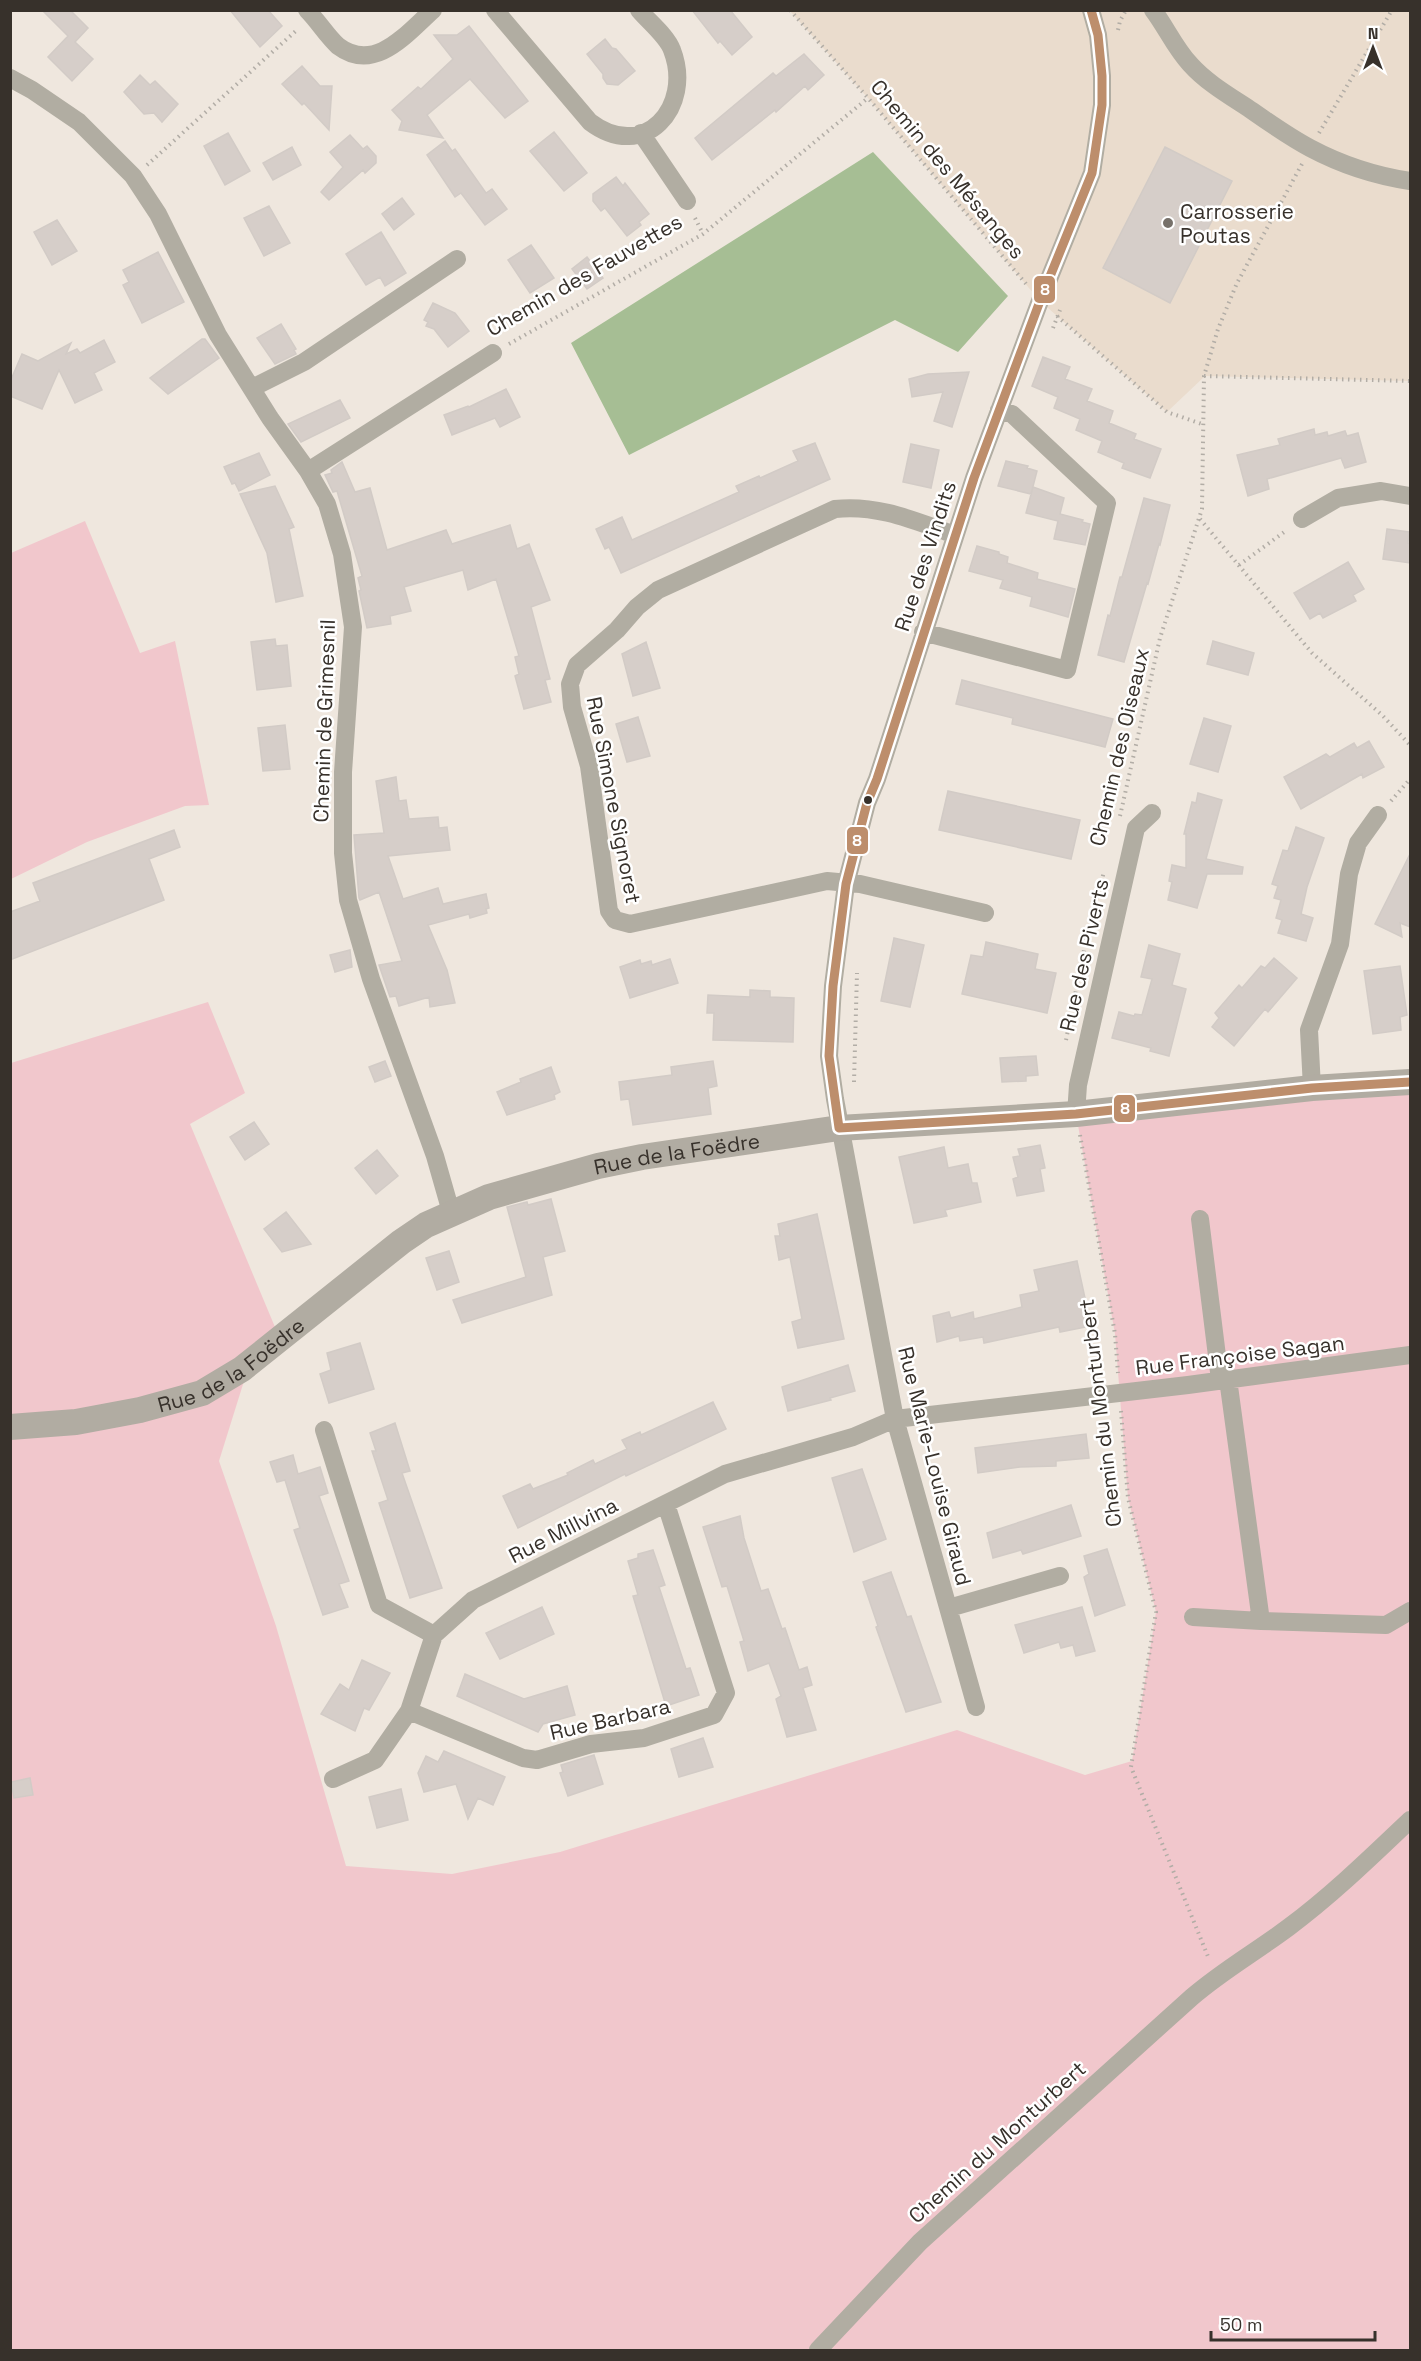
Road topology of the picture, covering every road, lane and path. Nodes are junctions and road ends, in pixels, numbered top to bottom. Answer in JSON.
{"nodes":[{"id":1,"x":433,"y":10,"type":"edge"},
{"id":2,"x":495,"y":10,"type":"edge"},
{"id":3,"x":639,"y":10,"type":"edge"},
{"id":4,"x":790,"y":10,"type":"edge"},
{"id":5,"x":1091,"y":10,"type":"edge"},
{"id":6,"x":1153,"y":10,"type":"edge"},
{"id":7,"x":1392,"y":10,"type":"edge"},
{"id":8,"x":310,"y":13,"type":"edge"},
{"id":9,"x":10,"y":78,"type":"edge"},
{"id":10,"x":868,"y":98,"type":"junction"},
{"id":11,"x":641,"y":133,"type":"junction"},
{"id":12,"x":1310,"y":148,"type":"junction"},
{"id":13,"x":133,"y":176,"type":"junction"},
{"id":14,"x":1410,"y":181,"type":"edge"},
{"id":15,"x":687,"y":201,"type":"dead end"},
{"id":16,"x":457,"y":259,"type":"dead end"},
{"id":17,"x":1040,"y":301,"type":"junction"},
{"id":18,"x":493,"y":353,"type":"joint"},
{"id":19,"x":1204,"y":376,"type":"junction"},
{"id":20,"x":1410,"y":381,"type":"edge"},
{"id":21,"x":252,"y":388,"type":"junction"},
{"id":22,"x":999,"y":410,"type":"junction"},
{"id":23,"x":1202,"y":424,"type":"junction"},
{"id":24,"x":308,"y":471,"type":"junction"},
{"id":25,"x":1410,"y":496,"type":"edge"},
{"id":26,"x":1199,"y":518,"type":"junction"},
{"id":27,"x":1302,"y":519,"type":"joint"},
{"id":28,"x":955,"y":535,"type":"junction"},
{"id":29,"x":1239,"y":565,"type":"junction"},
{"id":30,"x":923,"y":632,"type":"junction"},
{"id":31,"x":1410,"y":745,"type":"edge"},
{"id":32,"x":1410,"y":779,"type":"edge"},
{"id":33,"x":1152,"y":813,"type":"dead end"},
{"id":34,"x":1378,"y":815,"type":"joint"},
{"id":35,"x":1119,"y":819,"type":"dead end"},
{"id":36,"x":1104,"y":871,"type":"dead end"},
{"id":37,"x":846,"y":884,"type":"junction"},
{"id":38,"x":985,"y":913,"type":"dead end"},
{"id":39,"x":857,"y":967,"type":"dead end"},
{"id":40,"x":1066,"y":1045,"type":"dead end"},
{"id":41,"x":1410,"y":1082,"type":"edge"},
{"id":42,"x":855,"y":1085,"type":"dead end"},
{"id":43,"x":1312,"y":1088,"type":"junction"},
{"id":44,"x":1076,"y":1114,"type":"junction"},
{"id":45,"x":839,"y":1128,"type":"junction"},
{"id":46,"x":452,"y":1212,"type":"junction"},
{"id":47,"x":1200,"y":1219,"type":"dead end"},
{"id":48,"x":1410,"y":1355,"type":"edge"},
{"id":49,"x":1224,"y":1380,"type":"junction"},
{"id":50,"x":1119,"y":1393,"type":"junction"},
{"id":51,"x":896,"y":1419,"type":"junction"},
{"id":52,"x":10,"y":1427,"type":"edge"},
{"id":53,"x":324,"y":1430,"type":"dead end"},
{"id":54,"x":666,"y":1504,"type":"junction"},
{"id":55,"x":1060,"y":1576,"type":"dead end"},
{"id":56,"x":949,"y":1608,"type":"junction"},
{"id":57,"x":1410,"y":1611,"type":"edge"},
{"id":58,"x":1193,"y":1617,"type":"dead end"},
{"id":59,"x":1261,"y":1621,"type":"junction"},
{"id":60,"x":434,"y":1635,"type":"junction"},
{"id":61,"x":976,"y":1707,"type":"dead end"},
{"id":62,"x":409,"y":1711,"type":"junction"},
{"id":63,"x":333,"y":1779,"type":"dead end"},
{"id":64,"x":1410,"y":1820,"type":"edge"},
{"id":65,"x":1216,"y":1976,"type":"junction"},
{"id":66,"x":818,"y":2350,"type":"edge"}],
"edges":[{"from":1,"to":8,"type":"street"},
{"from":2,"to":11,"type":"street"},
{"from":3,"to":11,"type":"street"},
{"from":4,"to":10,"type":"path","name":"Chemin des Mésanges"},
{"from":5,"to":17,"type":"street","name":"Rue des Vindits"},
{"from":6,"to":12,"type":"street"},
{"from":7,"to":12,"type":"path","name":"Chemin des Oiseaux"},
{"from":8,"to":13,"type":"path"},
{"from":9,"to":13,"type":"street","name":"Chemin de Grimesnil"},
{"from":10,"to":17,"type":"path","name":"Chemin des Mésanges"},
{"from":10,"to":18,"type":"path","name":"Chemin des Fauvettes"},
{"from":11,"to":15,"type":"street"},
{"from":12,"to":14,"type":"street"},
{"from":12,"to":19,"type":"path","name":"Chemin des Oiseaux"},
{"from":13,"to":21,"type":"street","name":"Chemin de Grimesnil"},
{"from":16,"to":21,"type":"street"},
{"from":17,"to":22,"type":"street","name":"Rue des Vindits"},
{"from":17,"to":23,"type":"path","name":"Chemin des Mésanges"},
{"from":18,"to":24,"type":"street","name":"Chemin des Fauvettes"},
{"from":19,"to":20,"type":"path"},
{"from":19,"to":23,"type":"path","name":"Chemin des Oiseaux"},
{"from":21,"to":24,"type":"street","name":"Chemin de Grimesnil"},
{"from":22,"to":28,"type":"street","name":"Rue des Vindits"},
{"from":22,"to":30,"type":"street"},
{"from":23,"to":26,"type":"path","name":"Chemin des Oiseaux"},
{"from":24,"to":46,"type":"street","name":"Chemin de Grimesnil"},
{"from":25,"to":27,"type":"street"},
{"from":26,"to":29,"type":"path"},
{"from":26,"to":35,"type":"path","name":"Chemin des Oiseaux"},
{"from":27,"to":29,"type":"path"},
{"from":28,"to":30,"type":"street","name":"Rue des Vindits"},
{"from":28,"to":37,"type":"street","name":"Rue Simone Signoret"},
{"from":29,"to":31,"type":"path"},
{"from":30,"to":37,"type":"street","name":"Rue des Vindits"},
{"from":32,"to":34,"type":"path"},
{"from":33,"to":44,"type":"street","name":"Rue des Piverts"},
{"from":34,"to":43,"type":"street"},
{"from":36,"to":40,"type":"path","name":"Chemin des Oiseaux"},
{"from":37,"to":38,"type":"street"},
{"from":37,"to":45,"type":"street","name":"Rue des Vindits"},
{"from":39,"to":42,"type":"path"},
{"from":41,"to":43,"type":"street","name":"Rue de la Foëdre"},
{"from":43,"to":44,"type":"street","name":"Rue de la Foëdre"},
{"from":44,"to":45,"type":"street","name":"Rue de la Foëdre"},
{"from":44,"to":50,"type":"path","name":"Chemin du Monturbert"},
{"from":45,"to":46,"type":"street","name":"Rue de la Foëdre"},
{"from":45,"to":51,"type":"street","name":"Rue Marie-Louise Giraud"},
{"from":46,"to":52,"type":"street","name":"Rue de la Foëdre"},
{"from":47,"to":49,"type":"street"},
{"from":48,"to":49,"type":"street","name":"Rue Françoise Sagan"},
{"from":49,"to":50,"type":"street","name":"Rue Françoise Sagan"},
{"from":49,"to":59,"type":"street"},
{"from":50,"to":51,"type":"street","name":"Rue Françoise Sagan"},
{"from":50,"to":65,"type":"path","name":"Chemin du Monturbert"},
{"from":51,"to":54,"type":"street","name":"Rue Millvina"},
{"from":51,"to":56,"type":"street","name":"Rue Marie-Louise Giraud"},
{"from":53,"to":60,"type":"street"},
{"from":54,"to":60,"type":"street","name":"Rue Millvina"},
{"from":54,"to":62,"type":"street","name":"Rue Barbara"},
{"from":55,"to":56,"type":"street"},
{"from":56,"to":61,"type":"street","name":"Rue Marie-Louise Giraud"},
{"from":57,"to":59,"type":"street"},
{"from":58,"to":59,"type":"street"},
{"from":60,"to":62,"type":"street","name":"Rue Millvina"},
{"from":62,"to":63,"type":"street","name":"Rue Millvina"},
{"from":64,"to":65,"type":"street","name":"Chemin du Monturbert"},
{"from":65,"to":66,"type":"street","name":"Chemin du Monturbert"}]}
